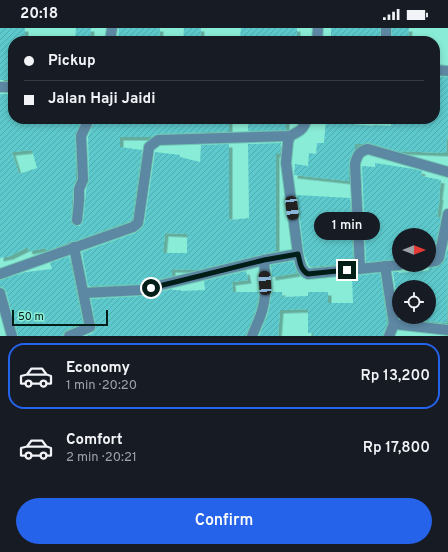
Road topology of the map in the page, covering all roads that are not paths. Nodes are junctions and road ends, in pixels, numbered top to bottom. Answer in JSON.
{"nodes":[{"id":1,"x":87,"y":124,"type":"edge"},
{"id":2,"x":305,"y":124,"type":"edge"},
{"id":3,"x":290,"y":136,"type":"junction"},
{"id":4,"x":448,"y":172,"type":"edge"},
{"id":5,"x":448,"y":214,"type":"edge"},
{"id":6,"x":77,"y":220,"type":"dead end"},
{"id":7,"x":74,"y":247,"type":"junction"},
{"id":8,"x":298,"y":254,"type":"junction"},
{"id":9,"x":264,"y":260,"type":"junction"},
{"id":10,"x":436,"y":261,"type":"edge"},
{"id":11,"x":385,"y":266,"type":"junction"},
{"id":12,"x":392,"y":266,"type":"edge"},
{"id":13,"x":360,"y":268,"type":"junction"},
{"id":14,"x":0,"y":274,"type":"edge"},
{"id":15,"x":0,"y":293,"type":"edge"},
{"id":16,"x":84,"y":293,"type":"junction"},
{"id":17,"x":392,"y":311,"type":"edge"},
{"id":18,"x":394,"y":324,"type":"joint"},
{"id":19,"x":448,"y":330,"type":"edge"},
{"id":20,"x":92,"y":332,"type":"edge"},
{"id":21,"x":12,"y":336,"type":"edge"},
{"id":22,"x":69,"y":336,"type":"edge"},
{"id":23,"x":252,"y":336,"type":"edge"},
{"id":24,"x":389,"y":336,"type":"edge"}],
"edges":[{"from":1,"to":6,"type":"street"},
{"from":2,"to":3,"type":"street"},
{"from":3,"to":7,"type":"street"},
{"from":3,"to":8,"type":"street"},
{"from":4,"to":13,"type":"street"},
{"from":5,"to":10,"type":"street"},
{"from":7,"to":14,"type":"street"},
{"from":7,"to":16,"type":"street"},
{"from":8,"to":9,"type":"street"},
{"from":8,"to":13,"type":"street"},
{"from":9,"to":16,"type":"street"},
{"from":9,"to":23,"type":"street"},
{"from":11,"to":12,"type":"street"},
{"from":11,"to":13,"type":"street"},
{"from":11,"to":17,"type":"street"},
{"from":15,"to":21,"type":"street"},
{"from":16,"to":20,"type":"street"},
{"from":18,"to":19,"type":"street"},
{"from":18,"to":24,"type":"street"},
{"from":20,"to":22,"type":"street"}]}
